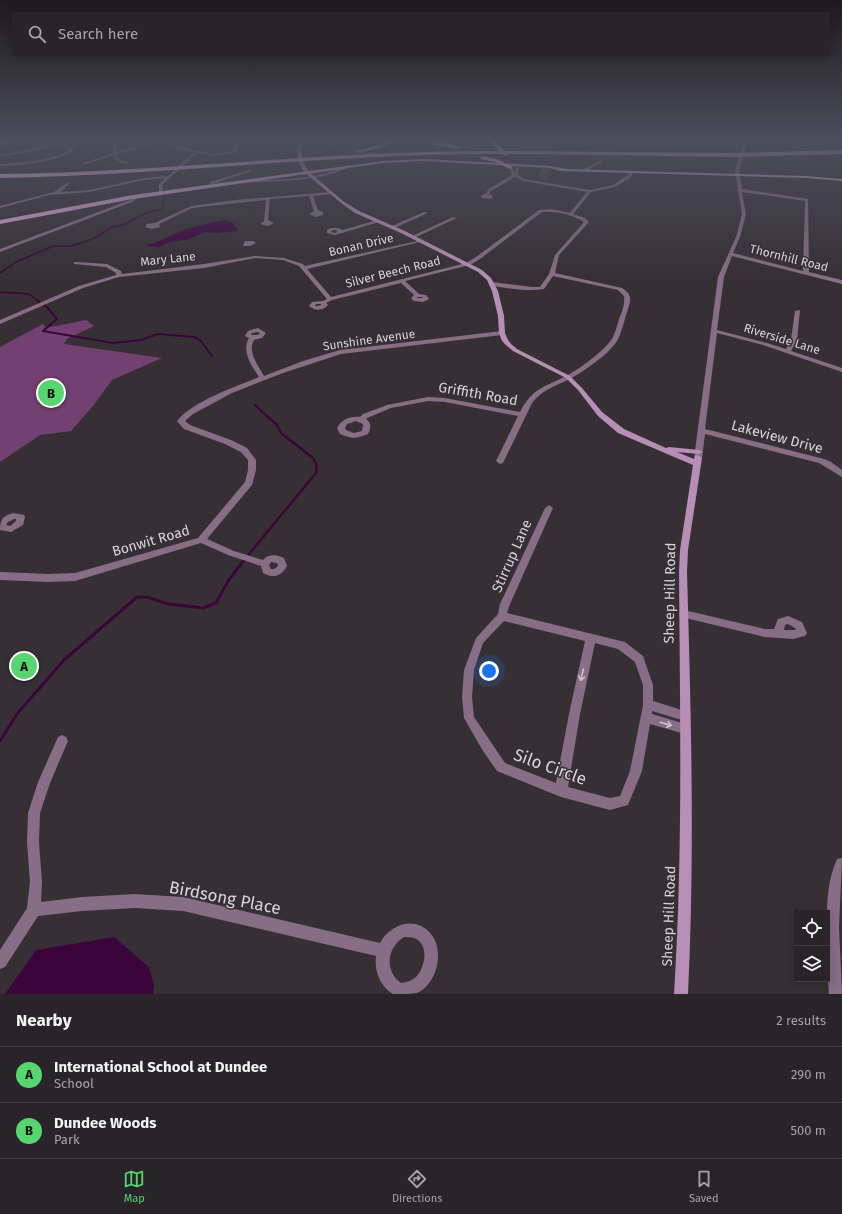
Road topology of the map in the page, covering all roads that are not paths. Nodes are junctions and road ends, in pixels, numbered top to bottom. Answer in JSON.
{"nodes":[{"id":1,"x":66,"y":185,"type":"edge"},
{"id":2,"x":113,"y":185,"type":"edge"},
{"id":3,"x":161,"y":185,"type":"edge"},
{"id":4,"x":215,"y":185,"type":"edge"},
{"id":5,"x":322,"y":185,"type":"edge"},
{"id":6,"x":498,"y":185,"type":"edge"},
{"id":7,"x":556,"y":185,"type":"edge"},
{"id":8,"x":615,"y":185,"type":"edge"},
{"id":9,"x":739,"y":185,"type":"edge"},
{"id":10,"x":211,"y":186,"type":"joint"},
{"id":11,"x":739,"y":190,"type":"junction"},
{"id":12,"x":590,"y":191,"type":"junction"},
{"id":13,"x":56,"y":193,"type":"junction"},
{"id":14,"x":161,"y":193,"type":"junction"},
{"id":15,"x":331,"y":193,"type":"junction"},
{"id":16,"x":487,"y":194,"type":"dead end"},
{"id":17,"x":311,"y":195,"type":"junction"},
{"id":18,"x":133,"y":197,"type":"junction"},
{"id":19,"x":268,"y":198,"type":"junction"},
{"id":20,"x":0,"y":206,"type":"edge"},
{"id":21,"x":316,"y":212,"type":"dead end"},
{"id":22,"x":426,"y":213,"type":"dead end"},
{"id":23,"x":570,"y":215,"type":"junction"},
{"id":24,"x":455,"y":218,"type":"dead end"},
{"id":25,"x":266,"y":221,"type":"dead end"},
{"id":26,"x":377,"y":221,"type":"junction"},
{"id":27,"x":0,"y":222,"type":"edge"},
{"id":28,"x":156,"y":224,"type":"dead end"},
{"id":29,"x":392,"y":227,"type":"junction"},
{"id":30,"x":342,"y":231,"type":"dead end"},
{"id":31,"x":412,"y":237,"type":"junction"},
{"id":32,"x":422,"y":241,"type":"junction"},
{"id":33,"x":251,"y":245,"type":"dead end"},
{"id":34,"x":0,"y":250,"type":"edge"},
{"id":35,"x":730,"y":254,"type":"junction"},
{"id":36,"x":255,"y":257,"type":"junction"},
{"id":37,"x":76,"y":263,"type":"dead end"},
{"id":38,"x":468,"y":264,"type":"junction"},
{"id":39,"x":304,"y":268,"type":"junction"},
{"id":40,"x":806,"y":273,"type":"junction"},
{"id":41,"x":552,"y":274,"type":"junction"},
{"id":42,"x":119,"y":276,"type":"junction"},
{"id":43,"x":403,"y":282,"type":"junction"},
{"id":44,"x":842,"y":282,"type":"edge"},
{"id":45,"x":492,"y":284,"type":"junction"},
{"id":46,"x":417,"y":295,"type":"dead end"},
{"id":47,"x":330,"y":299,"type":"junction"},
{"id":48,"x":323,"y":303,"type":"dead end"},
{"id":49,"x":798,"y":311,"type":"dead end"},
{"id":50,"x":0,"y":322,"type":"edge"},
{"id":51,"x":714,"y":332,"type":"junction"},
{"id":52,"x":502,"y":333,"type":"junction"},
{"id":53,"x":252,"y":338,"type":"dead end"},
{"id":54,"x":788,"y":351,"type":"junction"},
{"id":55,"x":842,"y":370,"type":"edge"},
{"id":56,"x":568,"y":377,"type":"junction"},
{"id":57,"x":263,"y":379,"type":"junction"},
{"id":58,"x":523,"y":415,"type":"junction"},
{"id":59,"x":361,"y":420,"type":"dead end"},
{"id":60,"x":181,"y":421,"type":"joint"},
{"id":61,"x":703,"y":431,"type":"junction"},
{"id":62,"x":664,"y":449,"type":"junction"},
{"id":63,"x":698,"y":458,"type":"junction"},
{"id":64,"x":500,"y":461,"type":"dead end"},
{"id":65,"x":842,"y":474,"type":"edge"},
{"id":66,"x":549,"y":508,"type":"dead end"},
{"id":67,"x":201,"y":540,"type":"junction"},
{"id":68,"x":265,"y":564,"type":"dead end"},
{"id":69,"x":0,"y":576,"type":"edge"},
{"id":70,"x":684,"y":614,"type":"junction"},
{"id":71,"x":502,"y":616,"type":"junction"},
{"id":72,"x":778,"y":633,"type":"dead end"},
{"id":73,"x":591,"y":637,"type":"junction"},
{"id":74,"x":648,"y":704,"type":"junction"},
{"id":75,"x":685,"y":716,"type":"junction"},
{"id":76,"x":646,"y":718,"type":"junction"},
{"id":77,"x":685,"y":729,"type":"junction"},
{"id":78,"x":62,"y":741,"type":"dead end"},
{"id":79,"x":562,"y":790,"type":"junction"},
{"id":80,"x":842,"y":864,"type":"edge"},
{"id":81,"x":34,"y":910,"type":"junction"},
{"id":82,"x":384,"y":951,"type":"dead end"},
{"id":83,"x":0,"y":962,"type":"edge"},
{"id":84,"x":681,"y":994,"type":"edge"},
{"id":85,"x":836,"y":994,"type":"edge"}],
"edges":[{"from":1,"to":13,"type":"street"},
{"from":2,"to":13,"type":"street"},
{"from":3,"to":14,"type":"street"},
{"from":4,"to":10,"type":"main road"},
{"from":5,"to":15,"type":"street"},
{"from":6,"to":16,"type":"street"},
{"from":7,"to":12,"type":"street"},
{"from":8,"to":12,"type":"street"},
{"from":9,"to":11,"type":"street","name":"Sheep Hill Road"},
{"from":10,"to":14,"type":"main road"},
{"from":11,"to":35,"type":"street","name":"Sheep Hill Road"},
{"from":11,"to":40,"type":"street"},
{"from":12,"to":23,"type":"street"},
{"from":13,"to":20,"type":"street"},
{"from":14,"to":18,"type":"main road"},
{"from":15,"to":17,"type":"street"},
{"from":15,"to":26,"type":"street"},
{"from":17,"to":19,"type":"street"},
{"from":17,"to":21,"type":"street"},
{"from":18,"to":27,"type":"main road"},
{"from":18,"to":34,"type":"street"},
{"from":19,"to":25,"type":"street"},
{"from":19,"to":28,"type":"street"},
{"from":22,"to":29,"type":"street"},
{"from":23,"to":38,"type":"street","name":"Silver Beech Road"},
{"from":23,"to":41,"type":"street","name":"Silver Beech Road"},
{"from":24,"to":31,"type":"street"},
{"from":26,"to":29,"type":"street"},
{"from":26,"to":30,"type":"street"},
{"from":29,"to":31,"type":"street"},
{"from":31,"to":32,"type":"street"},
{"from":32,"to":38,"type":"street"},
{"from":32,"to":39,"type":"street","name":"Bonan Drive"},
{"from":33,"to":36,"type":"street"},
{"from":35,"to":40,"type":"street","name":"Thornhill Road"},
{"from":35,"to":51,"type":"street","name":"Sheep Hill Road"},
{"from":36,"to":39,"type":"street","name":"Mary Lane"},
{"from":36,"to":42,"type":"street","name":"Mary Lane"},
{"from":37,"to":42,"type":"street"},
{"from":38,"to":43,"type":"street","name":"Silver Beech Road"},
{"from":38,"to":45,"type":"street"},
{"from":39,"to":47,"type":"street","name":"Mary Lane"},
{"from":40,"to":44,"type":"street","name":"Thornhill Road"},
{"from":41,"to":45,"type":"street"},
{"from":41,"to":56,"type":"street"},
{"from":42,"to":50,"type":"street","name":"Mary Lane"},
{"from":43,"to":46,"type":"street"},
{"from":43,"to":47,"type":"street","name":"Silver Beech Road"},
{"from":45,"to":52,"type":"street"},
{"from":47,"to":48,"type":"street","name":"Silver Beech Road"},
{"from":49,"to":54,"type":"street"},
{"from":51,"to":54,"type":"street","name":"Riverside Lane"},
{"from":51,"to":61,"type":"street","name":"Sheep Hill Road"},
{"from":52,"to":56,"type":"street"},
{"from":52,"to":57,"type":"street","name":"Sunshine Avenue"},
{"from":53,"to":57,"type":"street"},
{"from":54,"to":55,"type":"street","name":"Riverside Lane"},
{"from":56,"to":58,"type":"street"},
{"from":56,"to":62,"type":"street"},
{"from":57,"to":60,"type":"street","name":"Sunshine Avenue"},
{"from":58,"to":59,"type":"street","name":"Griffith Road"},
{"from":58,"to":64,"type":"street"},
{"from":60,"to":67,"type":"street","name":"Bonwit Road"},
{"from":61,"to":63,"type":"street","name":"Sheep Hill Road"},
{"from":61,"to":65,"type":"street","name":"Lakeview Drive"},
{"from":62,"to":63,"type":"street"},
{"from":62,"to":63,"type":"street"},
{"from":63,"to":70,"type":"street","name":"Sheep Hill Road"},
{"from":66,"to":71,"type":"street","name":"Stirrup Lane"},
{"from":67,"to":68,"type":"street"},
{"from":67,"to":69,"type":"street","name":"Bonwit Road"},
{"from":70,"to":72,"type":"street"},
{"from":70,"to":75,"type":"street","name":"Sheep Hill Road"},
{"from":71,"to":73,"type":"street","name":"Silo Circle"},
{"from":71,"to":79,"type":"street","name":"Silo Circle"},
{"from":73,"to":74,"type":"street","name":"Silo Circle"},
{"from":73,"to":79,"type":"street","one_way":true},
{"from":74,"to":75,"type":"street"},
{"from":74,"to":76,"type":"street","name":"Silo Circle"},
{"from":75,"to":77,"type":"street","name":"Sheep Hill Road"},
{"from":76,"to":77,"type":"street","one_way":true},
{"from":76,"to":79,"type":"street","name":"Silo Circle"},
{"from":77,"to":84,"type":"street","name":"Sheep Hill Road"},
{"from":78,"to":81,"type":"street"},
{"from":80,"to":85,"type":"street"},
{"from":81,"to":82,"type":"street","name":"Birdsong Place"},
{"from":81,"to":83,"type":"street"}]}
